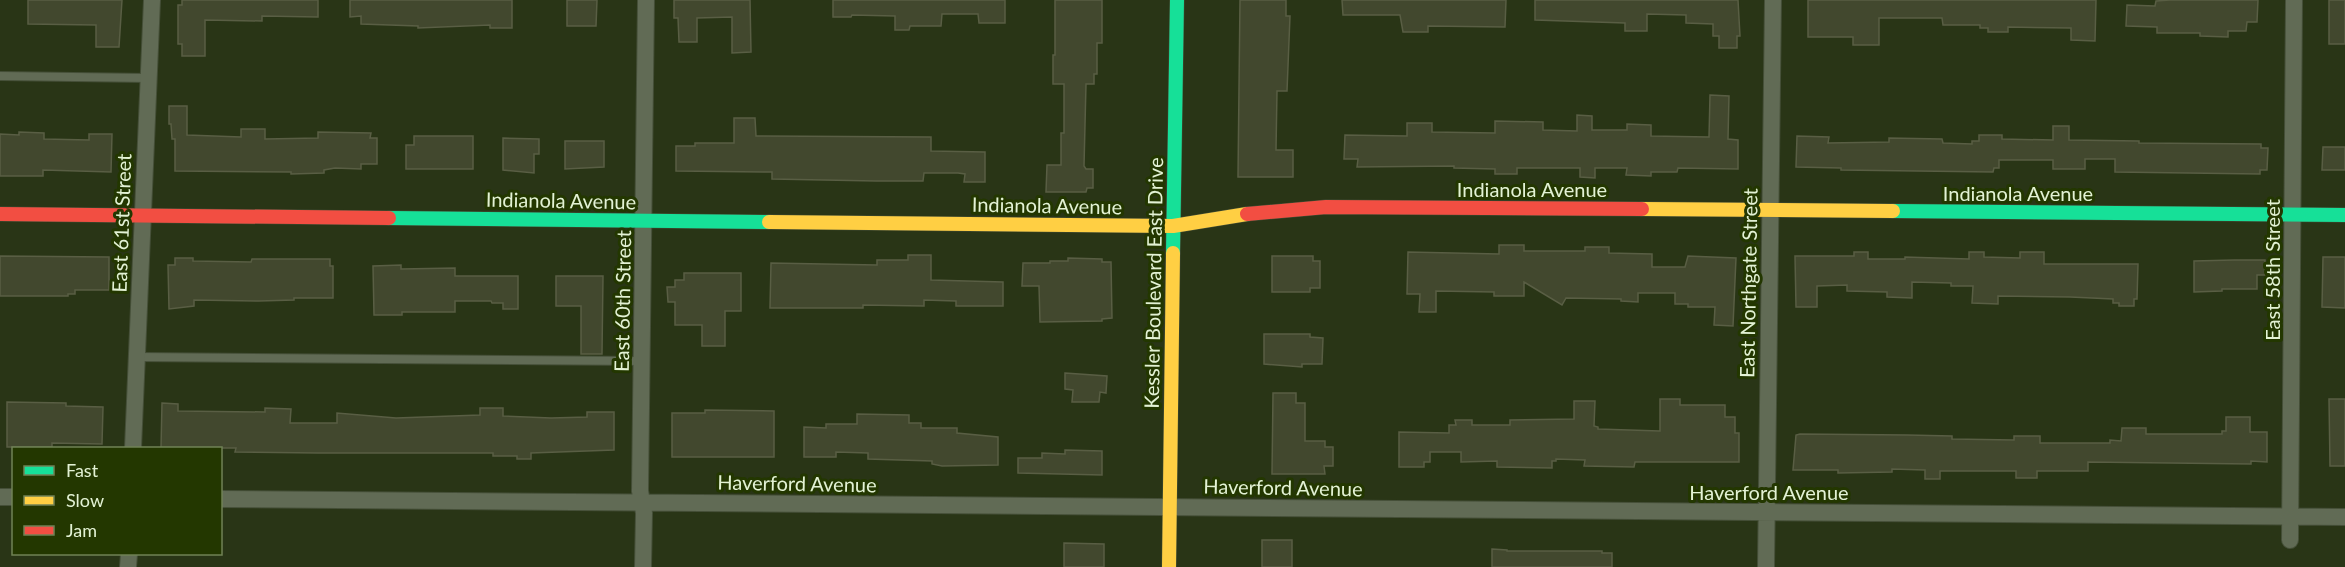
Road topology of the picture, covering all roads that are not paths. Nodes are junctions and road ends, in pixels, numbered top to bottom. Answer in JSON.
{"nodes":[{"id":1,"x":152,"y":0,"type":"edge"},
{"id":2,"x":646,"y":0,"type":"edge"},
{"id":3,"x":1177,"y":0,"type":"edge"},
{"id":4,"x":1773,"y":0,"type":"edge"},
{"id":5,"x":2294,"y":0,"type":"edge"},
{"id":6,"x":0,"y":76,"type":"edge"},
{"id":7,"x":148,"y":78,"type":"junction"},
{"id":8,"x":1770,"y":210,"type":"junction"},
{"id":9,"x":0,"y":214,"type":"edge"},
{"id":10,"x":2293,"y":214,"type":"junction"},
{"id":11,"x":142,"y":215,"type":"junction"},
{"id":12,"x":2345,"y":215,"type":"edge"},
{"id":13,"x":644,"y":220,"type":"junction"},
{"id":14,"x":1173,"y":226,"type":"junction"},
{"id":15,"x":136,"y":357,"type":"junction"},
{"id":16,"x":642,"y":361,"type":"junction"},
{"id":17,"x":133,"y":447,"type":"edge"},
{"id":18,"x":222,"y":499,"type":"edge"},
{"id":19,"x":641,"y":502,"type":"junction"},
{"id":20,"x":1170,"y":507,"type":"junction"},
{"id":21,"x":1766,"y":513,"type":"junction"},
{"id":22,"x":2291,"y":516,"type":"junction"},
{"id":23,"x":2345,"y":517,"type":"edge"},
{"id":24,"x":2290,"y":540,"type":"dead end"},
{"id":25,"x":643,"y":567,"type":"edge"},
{"id":26,"x":1169,"y":567,"type":"edge"},
{"id":27,"x":1766,"y":567,"type":"edge"}],
"edges":[{"from":1,"to":7,"type":"street","name":"East 61st Street"},
{"from":2,"to":13,"type":"street","name":"East 60th Street"},
{"from":3,"to":14,"type":"street","name":"Kessler Boulevard East Drive"},
{"from":4,"to":8,"type":"street","name":"East Northgate Street"},
{"from":5,"to":10,"type":"street","name":"East 58th Street"},
{"from":6,"to":7,"type":"lane"},
{"from":7,"to":11,"type":"street","name":"East 61st Street"},
{"from":8,"to":10,"type":"street","name":"Indianola Avenue"},
{"from":8,"to":14,"type":"street","name":"Indianola Avenue"},
{"from":8,"to":21,"type":"street","name":"East Northgate Street"},
{"from":9,"to":11,"type":"street","name":"Indianola Avenue"},
{"from":10,"to":12,"type":"street","name":"Indianola Avenue"},
{"from":10,"to":22,"type":"street","name":"East 58th Street"},
{"from":11,"to":13,"type":"street","name":"Indianola Avenue"},
{"from":11,"to":15,"type":"street","name":"East 61st Street"},
{"from":13,"to":14,"type":"street","name":"Indianola Avenue"},
{"from":13,"to":16,"type":"street","name":"East 60th Street"},
{"from":14,"to":20,"type":"street","name":"Kessler Boulevard East Drive"},
{"from":15,"to":16,"type":"lane"},
{"from":15,"to":17,"type":"street","name":"East 61st Street"},
{"from":16,"to":19,"type":"street","name":"East 60th Street"},
{"from":18,"to":19,"type":"street","name":"Haverford Avenue"},
{"from":19,"to":20,"type":"street","name":"Haverford Avenue"},
{"from":19,"to":25,"type":"street","name":"East 60th Street"},
{"from":20,"to":21,"type":"street","name":"Haverford Avenue"},
{"from":20,"to":26,"type":"street","name":"Kessler Boulevard East Drive"},
{"from":21,"to":22,"type":"street","name":"Haverford Avenue"},
{"from":21,"to":27,"type":"street","name":"East Northgate Street"},
{"from":22,"to":23,"type":"street","name":"Haverford Avenue"},
{"from":22,"to":24,"type":"street","name":"East 58th Street"}]}
